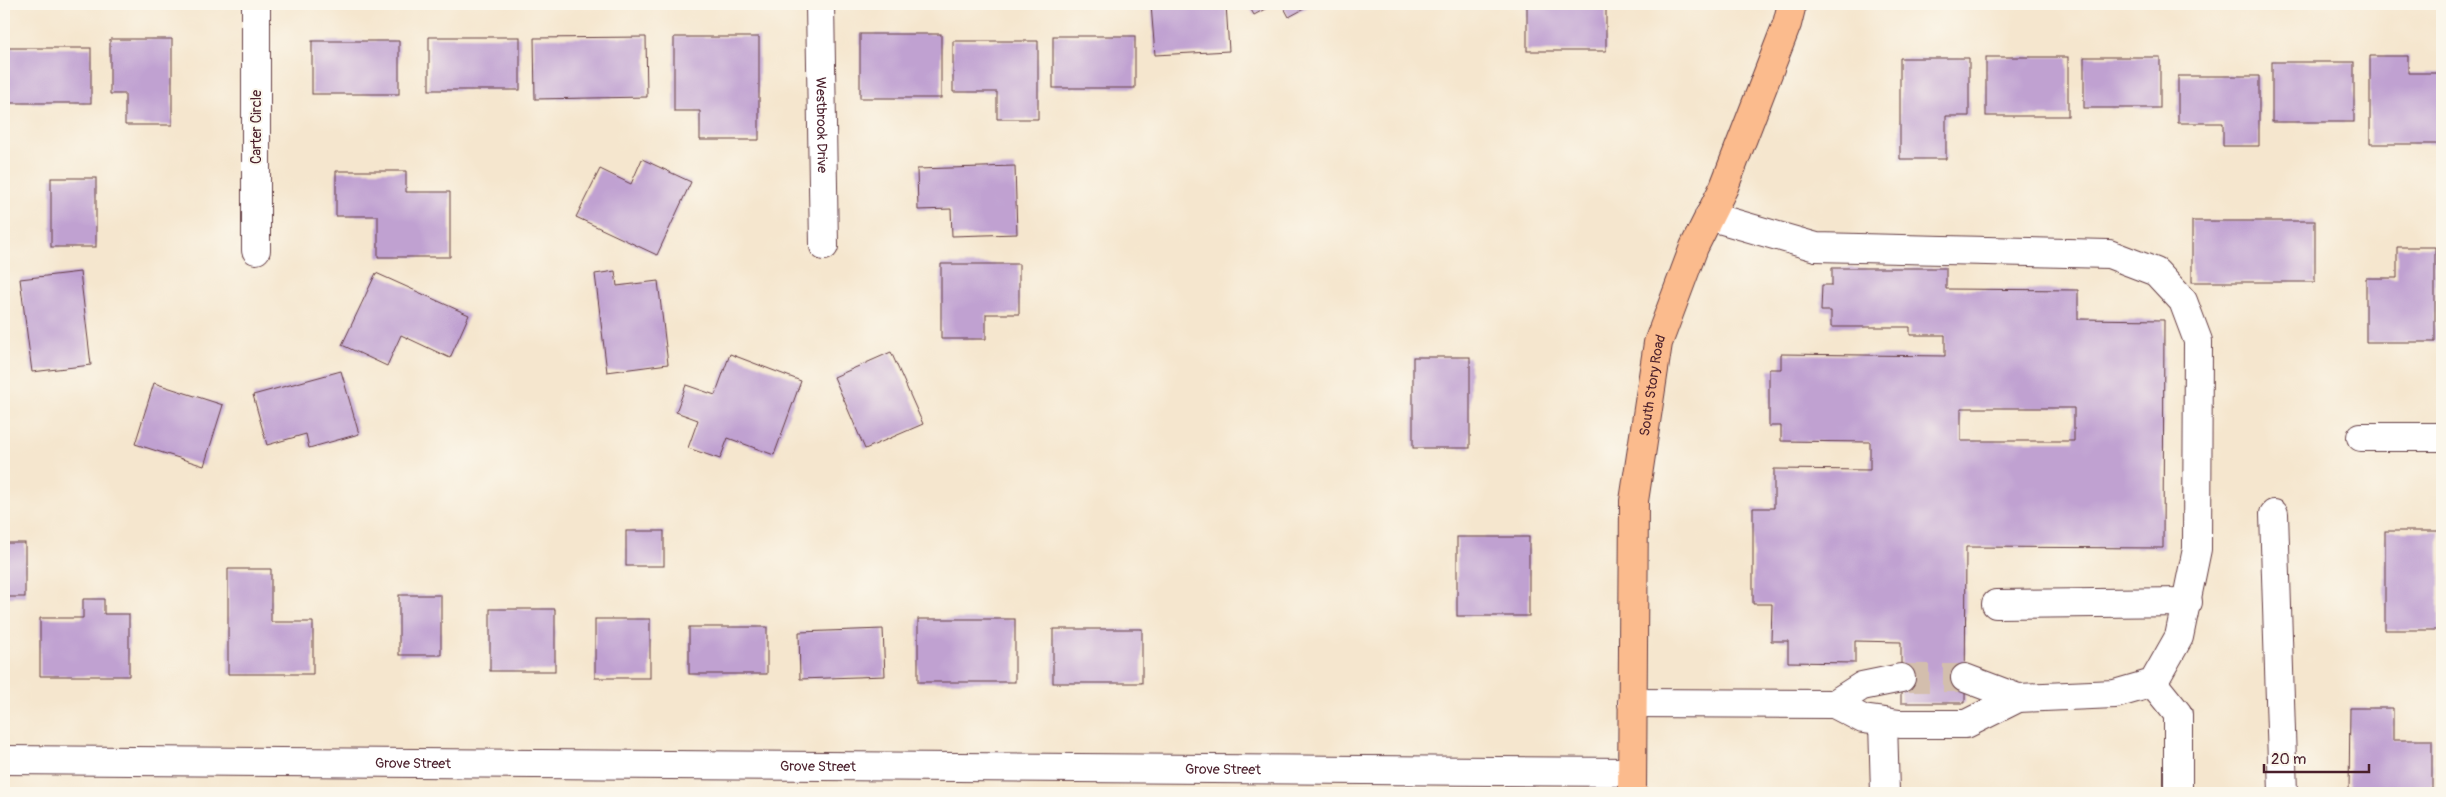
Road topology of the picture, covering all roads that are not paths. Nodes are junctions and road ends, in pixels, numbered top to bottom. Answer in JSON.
{"nodes":[{"id":1,"x":256,"y":4,"type":"edge"},
{"id":2,"x":820,"y":4,"type":"edge"},
{"id":3,"x":1792,"y":4,"type":"edge"},
{"id":4,"x":1709,"y":216,"type":"junction"},
{"id":5,"x":824,"y":246,"type":"dead end"},
{"id":6,"x":256,"y":250,"type":"dead end"},
{"id":7,"x":2361,"y":437,"type":"dead end"},
{"id":8,"x":2442,"y":437,"type":"edge"},
{"id":9,"x":2274,"y":514,"type":"dead end"},
{"id":10,"x":2188,"y":602,"type":"junction"},
{"id":11,"x":1996,"y":604,"type":"dead end"},
{"id":12,"x":1901,"y":678,"type":"tunnel mouth"},
{"id":13,"x":1965,"y":678,"type":"tunnel mouth"},
{"id":14,"x":2153,"y":683,"type":"junction"},
{"id":15,"x":2018,"y":698,"type":"junction"},
{"id":16,"x":1632,"y":703,"type":"junction"},
{"id":17,"x":1834,"y":704,"type":"junction"},
{"id":18,"x":1883,"y":722,"type":"junction"},
{"id":19,"x":4,"y":760,"type":"edge"},
{"id":20,"x":1632,"y":783,"type":"edge"},
{"id":21,"x":1885,"y":793,"type":"edge"},
{"id":22,"x":2178,"y":793,"type":"edge"},
{"id":23,"x":2283,"y":793,"type":"edge"}],
"edges":[{"from":1,"to":6,"type":"street","name":"Carter Circle"},
{"from":2,"to":5,"type":"street","name":"Westbrook Drive"},
{"from":3,"to":4,"type":"main road","name":"South Story Road"},
{"from":4,"to":10,"type":"street"},
{"from":4,"to":16,"type":"main road","name":"South Story Road"},
{"from":7,"to":8,"type":"street"},
{"from":9,"to":23,"type":"street"},
{"from":10,"to":11,"type":"street"},
{"from":10,"to":14,"type":"street"},
{"from":12,"to":17,"type":"street"},
{"from":13,"to":15,"type":"street"},
{"from":14,"to":15,"type":"street"},
{"from":14,"to":22,"type":"street"},
{"from":15,"to":18,"type":"street"},
{"from":16,"to":17,"type":"street"},
{"from":16,"to":20,"type":"main road","name":"South Story Road"},
{"from":17,"to":18,"type":"street"},
{"from":18,"to":21,"type":"street"},
{"from":19,"to":20,"type":"street","name":"Grove Street"}]}
